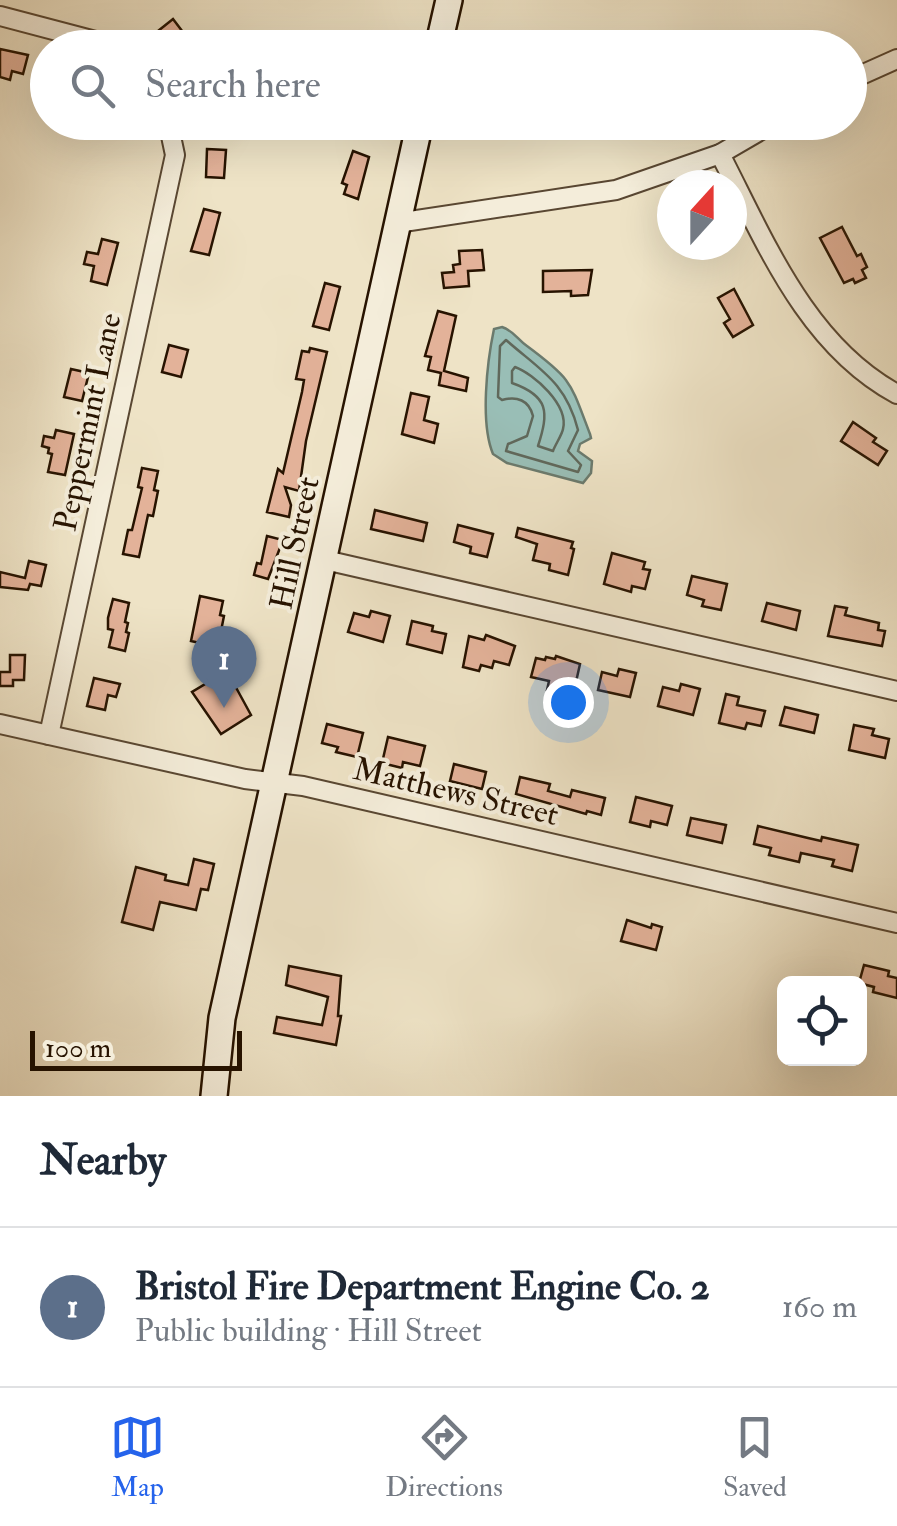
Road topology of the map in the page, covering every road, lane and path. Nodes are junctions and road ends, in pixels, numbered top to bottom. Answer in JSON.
{"nodes":[{"id":1,"x":449,"y":0,"type":"edge"},
{"id":2,"x":0,"y":16,"type":"edge"},
{"id":3,"x":57,"y":30,"type":"edge"},
{"id":4,"x":442,"y":30,"type":"edge"},
{"id":5,"x":897,"y":59,"type":"edge"},
{"id":6,"x":867,"y":72,"type":"edge"},
{"id":7,"x":172,"y":140,"type":"edge"},
{"id":8,"x":416,"y":140,"type":"edge"},
{"id":9,"x":744,"y":140,"type":"edge"},
{"id":10,"x":720,"y":154,"type":"junction"},
{"id":11,"x":397,"y":223,"type":"junction"},
{"id":12,"x":897,"y":394,"type":"edge"},
{"id":13,"x":324,"y":560,"type":"junction"},
{"id":14,"x":897,"y":691,"type":"edge"},
{"id":15,"x":0,"y":724,"type":"edge"},
{"id":16,"x":49,"y":735,"type":"junction"},
{"id":17,"x":272,"y":782,"type":"junction"},
{"id":18,"x":897,"y":923,"type":"edge"},
{"id":19,"x":214,"y":1096,"type":"edge"}],
"edges":[{"from":1,"to":4,"type":"street"},
{"from":2,"to":3,"type":"street"},
{"from":5,"to":6,"type":"street"},
{"from":7,"to":16,"type":"street","name":"Peppermint Lane"},
{"from":8,"to":11,"type":"street","name":"Hill Street"},
{"from":9,"to":10,"type":"street"},
{"from":10,"to":11,"type":"street"},
{"from":10,"to":12,"type":"street"},
{"from":11,"to":13,"type":"street","name":"Hill Street"},
{"from":13,"to":14,"type":"street"},
{"from":13,"to":17,"type":"street","name":"Hill Street"},
{"from":15,"to":16,"type":"street","name":"Matthews Street"},
{"from":16,"to":17,"type":"street","name":"Matthews Street"},
{"from":17,"to":18,"type":"street","name":"Matthews Street"},
{"from":17,"to":19,"type":"street","name":"Hill Street"}]}
